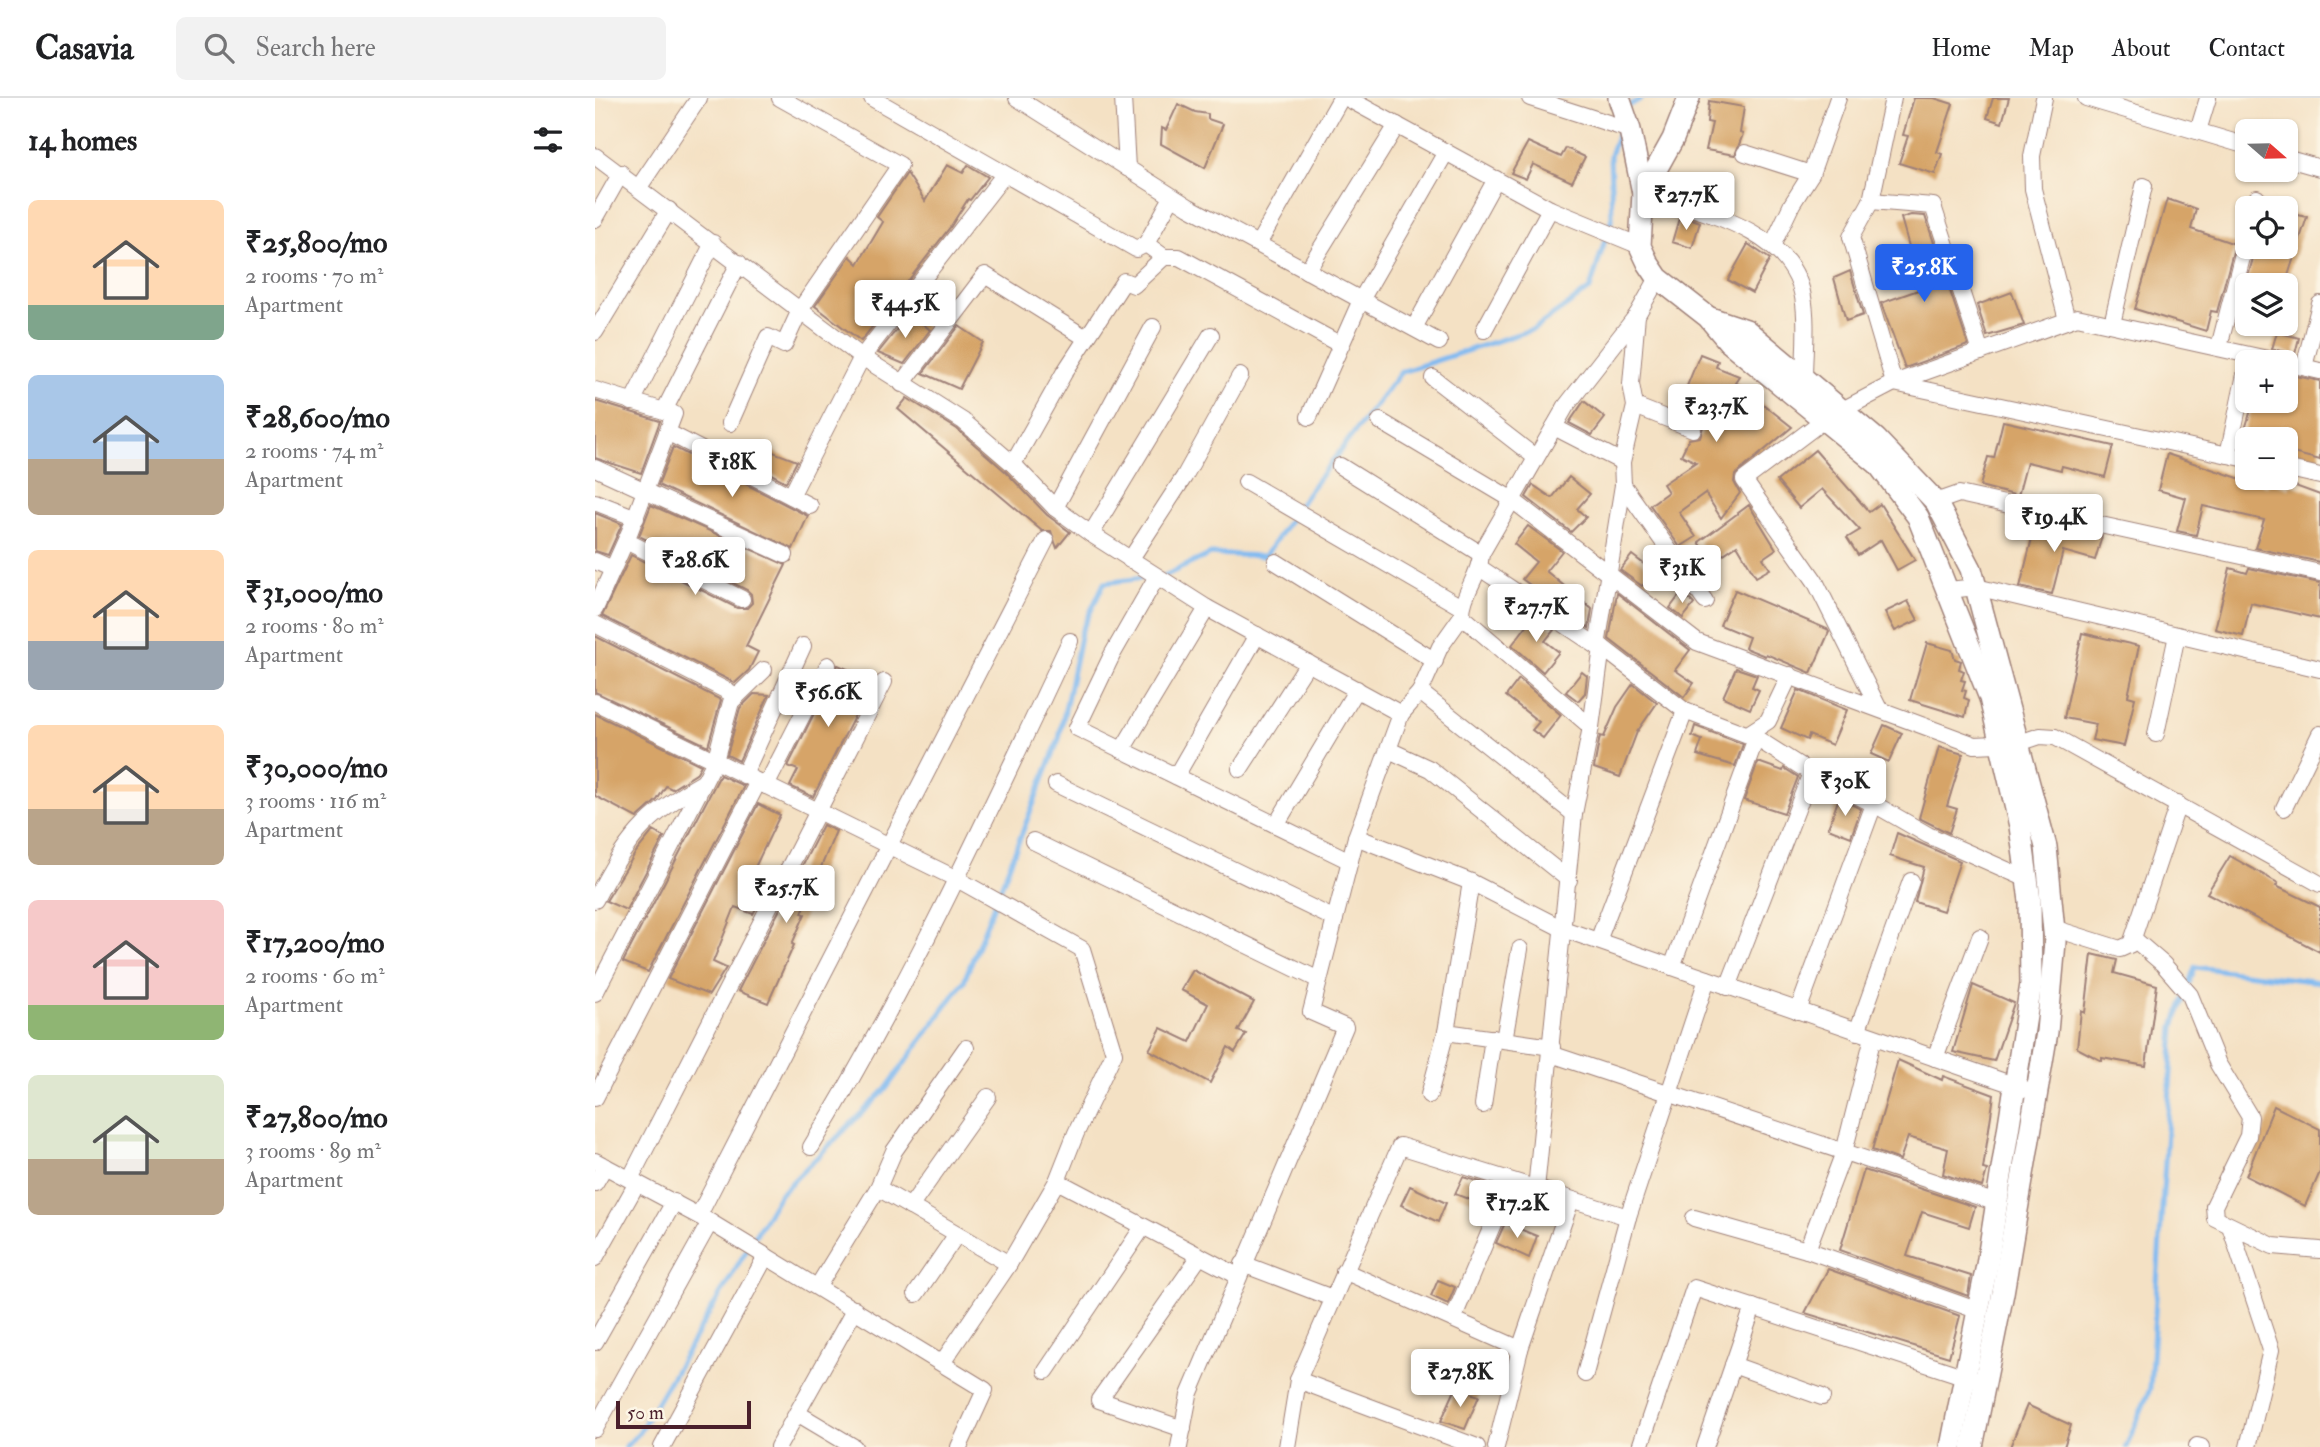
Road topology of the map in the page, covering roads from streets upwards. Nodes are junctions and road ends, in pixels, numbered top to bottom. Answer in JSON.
{"nodes":[{"id":1,"x":699,"y":98,"type":"edge"},
{"id":2,"x":780,"y":98,"type":"edge"},
{"id":3,"x":872,"y":98,"type":"edge"},
{"id":4,"x":1017,"y":98,"type":"edge"},
{"id":5,"x":1123,"y":98,"type":"edge"},
{"id":6,"x":1341,"y":98,"type":"edge"},
{"id":7,"x":1347,"y":98,"type":"edge"},
{"id":8,"x":1530,"y":98,"type":"edge"},
{"id":9,"x":1619,"y":98,"type":"edge"},
{"id":10,"x":1689,"y":98,"type":"edge"},
{"id":11,"x":1838,"y":98,"type":"edge"},
{"id":12,"x":1893,"y":98,"type":"edge"},
{"id":13,"x":2044,"y":98,"type":"edge"},
{"id":14,"x":2086,"y":98,"type":"edge"},
{"id":15,"x":2209,"y":98,"type":"edge"},
{"id":16,"x":1397,"y":125,"type":"junction"},
{"id":17,"x":1630,"y":130,"type":"junction"},
{"id":18,"x":2198,"y":131,"type":"junction"},
{"id":19,"x":2235,"y":142,"type":"edge"},
{"id":20,"x":1446,"y":152,"type":"junction"},
{"id":21,"x":1745,"y":153,"type":"dead end"},
{"id":22,"x":595,"y":156,"type":"edge"},
{"id":23,"x":2298,"y":162,"type":"edge"},
{"id":24,"x":1127,"y":168,"type":"junction"},
{"id":25,"x":2320,"y":168,"type":"edge"},
{"id":26,"x":621,"y":173,"type":"junction"},
{"id":27,"x":1811,"y":174,"type":"junction"},
{"id":28,"x":1004,"y":175,"type":"junction"},
{"id":29,"x":1496,"y":179,"type":"junction"},
{"id":30,"x":2144,"y":186,"type":"dead end"},
{"id":31,"x":639,"y":187,"type":"junction"},
{"id":32,"x":1643,"y":193,"type":"junction"},
{"id":33,"x":1172,"y":197,"type":"junction"},
{"id":34,"x":1871,"y":201,"type":"junction"},
{"id":35,"x":1550,"y":209,"type":"junction"},
{"id":36,"x":669,"y":210,"type":"junction"},
{"id":37,"x":595,"y":219,"type":"edge"},
{"id":38,"x":713,"y":243,"type":"junction"},
{"id":39,"x":1146,"y":244,"type":"junction"},
{"id":40,"x":1258,"y":244,"type":"junction"},
{"id":41,"x":1640,"y":246,"type":"junction"},
{"id":42,"x":1772,"y":246,"type":"junction"},
{"id":43,"x":1164,"y":257,"type":"junction"},
{"id":44,"x":2242,"y":259,"type":"edge"},
{"id":45,"x":739,"y":263,"type":"junction"},
{"id":46,"x":1307,"y":271,"type":"junction"},
{"id":47,"x":1658,"y":278,"type":"junction"},
{"id":48,"x":1361,"y":300,"type":"junction"},
{"id":49,"x":2320,"y":304,"type":"edge"},
{"id":50,"x":800,"y":310,"type":"junction"},
{"id":51,"x":1637,"y":315,"type":"junction"},
{"id":52,"x":1708,"y":317,"type":"junction"},
{"id":53,"x":2067,"y":320,"type":"junction"},
{"id":54,"x":2112,"y":324,"type":"junction"},
{"id":55,"x":1153,"y":327,"type":"dead end"},
{"id":56,"x":1413,"y":328,"type":"junction"},
{"id":57,"x":1484,"y":330,"type":"dead end"},
{"id":58,"x":595,"y":332,"type":"edge"},
{"id":59,"x":1211,"y":335,"type":"dead end"},
{"id":60,"x":1086,"y":338,"type":"junction"},
{"id":61,"x":1439,"y":342,"type":"dead end"},
{"id":62,"x":1341,"y":345,"type":"junction"},
{"id":63,"x":2219,"y":347,"type":"junction"},
{"id":64,"x":1981,"y":352,"type":"junction"},
{"id":65,"x":2235,"y":355,"type":"edge"},
{"id":66,"x":862,"y":357,"type":"junction"},
{"id":67,"x":2312,"y":369,"type":"edge"},
{"id":68,"x":1240,"y":376,"type":"dead end"},
{"id":69,"x":1433,"y":378,"type":"dead end"},
{"id":70,"x":1804,"y":379,"type":"junction"},
{"id":71,"x":1894,"y":383,"type":"junction"},
{"id":72,"x":902,"y":384,"type":"junction"},
{"id":73,"x":595,"y":390,"type":"edge"},
{"id":74,"x":632,"y":402,"type":"junction"},
{"id":75,"x":1635,"y":406,"type":"junction"},
{"id":76,"x":664,"y":411,"type":"junction"},
{"id":77,"x":2237,"y":413,"type":"edge"},
{"id":78,"x":1834,"y":415,"type":"junction"},
{"id":79,"x":1309,"y":417,"type":"dead end"},
{"id":80,"x":1380,"y":421,"type":"dead end"},
{"id":81,"x":730,"y":423,"type":"dead end"},
{"id":82,"x":1554,"y":427,"type":"junction"},
{"id":83,"x":1692,"y":429,"type":"dead end"},
{"id":84,"x":667,"y":432,"type":"junction"},
{"id":85,"x":2228,"y":455,"type":"junction"},
{"id":86,"x":2235,"y":456,"type":"edge"},
{"id":87,"x":1535,"y":457,"type":"junction"},
{"id":88,"x":1622,"y":462,"type":"junction"},
{"id":89,"x":1013,"y":464,"type":"junction"},
{"id":90,"x":1341,"y":466,"type":"dead end"},
{"id":91,"x":595,"y":468,"type":"edge"},
{"id":92,"x":2298,"y":471,"type":"edge"},
{"id":93,"x":2320,"y":476,"type":"edge"},
{"id":94,"x":1246,"y":482,"type":"dead end"},
{"id":95,"x":1623,"y":485,"type":"junction"},
{"id":96,"x":646,"y":489,"type":"junction"},
{"id":97,"x":791,"y":496,"type":"junction"},
{"id":98,"x":1511,"y":499,"type":"junction"},
{"id":99,"x":595,"y":502,"type":"edge"},
{"id":100,"x":1936,"y":502,"type":"junction"},
{"id":101,"x":810,"y":506,"type":"dead end"},
{"id":102,"x":1055,"y":508,"type":"junction"},
{"id":103,"x":636,"y":518,"type":"junction"},
{"id":104,"x":1091,"y":534,"type":"junction"},
{"id":105,"x":1046,"y":540,"type":"dead end"},
{"id":106,"x":626,"y":541,"type":"junction"},
{"id":107,"x":785,"y":555,"type":"dead end"},
{"id":108,"x":1130,"y":560,"type":"junction"},
{"id":109,"x":595,"y":561,"type":"edge"},
{"id":110,"x":1481,"y":561,"type":"junction"},
{"id":111,"x":1276,"y":562,"type":"dead end"},
{"id":112,"x":613,"y":569,"type":"junction"},
{"id":113,"x":2320,"y":573,"type":"edge"},
{"id":114,"x":1607,"y":574,"type":"junction"},
{"id":115,"x":1152,"y":575,"type":"junction"},
{"id":116,"x":1976,"y":587,"type":"junction"},
{"id":117,"x":1949,"y":590,"type":"junction"},
{"id":118,"x":743,"y":599,"type":"dead end"},
{"id":119,"x":1705,"y":601,"type":"dead end"},
{"id":120,"x":1207,"y":608,"type":"junction"},
{"id":121,"x":595,"y":609,"type":"edge"},
{"id":122,"x":1462,"y":611,"type":"junction"},
{"id":123,"x":595,"y":624,"type":"edge"},
{"id":124,"x":1257,"y":635,"type":"junction"},
{"id":125,"x":2177,"y":635,"type":"junction"},
{"id":126,"x":1070,"y":641,"type":"dead end"},
{"id":127,"x":803,"y":646,"type":"dead end"},
{"id":128,"x":1600,"y":647,"type":"junction"},
{"id":129,"x":1435,"y":661,"type":"junction"},
{"id":130,"x":1308,"y":663,"type":"junction"},
{"id":131,"x":828,"y":665,"type":"dead end"},
{"id":132,"x":2320,"y":669,"type":"edge"},
{"id":133,"x":764,"y":670,"type":"dead end"},
{"id":134,"x":1790,"y":675,"type":"junction"},
{"id":135,"x":884,"y":682,"type":"dead end"},
{"id":136,"x":1357,"y":690,"type":"junction"},
{"id":137,"x":1420,"y":692,"type":"junction"},
{"id":138,"x":737,"y":696,"type":"junction"},
{"id":139,"x":595,"y":702,"type":"edge"},
{"id":140,"x":1878,"y":707,"type":"junction"},
{"id":141,"x":1685,"y":711,"type":"junction"},
{"id":142,"x":1401,"y":713,"type":"junction"},
{"id":143,"x":1591,"y":727,"type":"junction"},
{"id":144,"x":2156,"y":734,"type":"dead end"},
{"id":145,"x":2320,"y":734,"type":"edge"},
{"id":146,"x":1756,"y":738,"type":"junction"},
{"id":147,"x":2010,"y":744,"type":"junction"},
{"id":148,"x":1122,"y":750,"type":"junction"},
{"id":149,"x":1389,"y":750,"type":"junction"},
{"id":150,"x":715,"y":761,"type":"junction"},
{"id":151,"x":1240,"y":769,"type":"dead end"},
{"id":152,"x":1811,"y":773,"type":"junction"},
{"id":153,"x":1176,"y":776,"type":"junction"},
{"id":154,"x":756,"y":781,"type":"junction"},
{"id":155,"x":704,"y":782,"type":"junction"},
{"id":156,"x":1056,"y":784,"type":"dead end"},
{"id":157,"x":1874,"y":804,"type":"junction"},
{"id":158,"x":2178,"y":804,"type":"junction"},
{"id":159,"x":2284,"y":808,"type":"dead end"},
{"id":160,"x":819,"y":813,"type":"junction"},
{"id":161,"x":1574,"y":814,"type":"junction"},
{"id":162,"x":1276,"y":825,"type":"junction"},
{"id":163,"x":1356,"y":837,"type":"junction"},
{"id":164,"x":1033,"y":841,"type":"dead end"},
{"id":165,"x":889,"y":846,"type":"junction"},
{"id":166,"x":1350,"y":862,"type":"junction"},
{"id":167,"x":957,"y":879,"type":"junction"},
{"id":168,"x":2027,"y":879,"type":"junction"},
{"id":169,"x":1569,"y":880,"type":"junction"},
{"id":170,"x":1911,"y":881,"type":"dead end"},
{"id":171,"x":1471,"y":882,"type":"junction"},
{"id":172,"x":2320,"y":884,"type":"edge"},
{"id":173,"x":595,"y":900,"type":"edge"},
{"id":174,"x":1335,"y":919,"type":"junction"},
{"id":175,"x":2053,"y":928,"type":"junction"},
{"id":176,"x":1563,"y":929,"type":"junction"},
{"id":177,"x":1980,"y":936,"type":"dead end"},
{"id":178,"x":2134,"y":939,"type":"junction"},
{"id":179,"x":1598,"y":941,"type":"junction"},
{"id":180,"x":1520,"y":949,"type":"dead end"},
{"id":181,"x":1672,"y":967,"type":"junction"},
{"id":182,"x":1707,"y":979,"type":"junction"},
{"id":183,"x":1319,"y":980,"type":"junction"},
{"id":184,"x":1728,"y":987,"type":"junction"},
{"id":185,"x":595,"y":993,"type":"edge"},
{"id":186,"x":1798,"y":1011,"type":"junction"},
{"id":187,"x":1446,"y":1032,"type":"junction"},
{"id":188,"x":1865,"y":1035,"type":"junction"},
{"id":189,"x":1498,"y":1039,"type":"junction"},
{"id":190,"x":966,"y":1048,"type":"dead end"},
{"id":191,"x":1551,"y":1051,"type":"junction"},
{"id":192,"x":1935,"y":1058,"type":"junction"},
{"id":193,"x":2015,"y":1085,"type":"junction"},
{"id":194,"x":2037,"y":1093,"type":"junction"},
{"id":195,"x":1669,"y":1094,"type":"junction"},
{"id":196,"x":1429,"y":1095,"type":"dead end"},
{"id":197,"x":988,"y":1097,"type":"dead end"},
{"id":198,"x":595,"y":1098,"type":"edge"},
{"id":199,"x":1483,"y":1105,"type":"dead end"},
{"id":200,"x":811,"y":1147,"type":"dead end"},
{"id":201,"x":1844,"y":1152,"type":"junction"},
{"id":202,"x":600,"y":1163,"type":"edge"},
{"id":203,"x":634,"y":1181,"type":"junction"},
{"id":204,"x":1058,"y":1181,"type":"junction"},
{"id":205,"x":1511,"y":1181,"type":"junction"},
{"id":206,"x":595,"y":1183,"type":"edge"},
{"id":207,"x":878,"y":1188,"type":"junction"},
{"id":208,"x":1536,"y":1189,"type":"junction"},
{"id":209,"x":1571,"y":1199,"type":"junction"},
{"id":210,"x":674,"y":1202,"type":"junction"},
{"id":211,"x":1997,"y":1203,"type":"junction"},
{"id":212,"x":910,"y":1207,"type":"junction"},
{"id":213,"x":1628,"y":1217,"type":"junction"},
{"id":214,"x":1694,"y":1218,"type":"dead end"},
{"id":215,"x":705,"y":1219,"type":"junction"},
{"id":216,"x":2230,"y":1226,"type":"junction"},
{"id":217,"x":1143,"y":1227,"type":"junction"},
{"id":218,"x":957,"y":1234,"type":"junction"},
{"id":219,"x":1807,"y":1250,"type":"junction"},
{"id":220,"x":2320,"y":1250,"type":"edge"},
{"id":221,"x":758,"y":1251,"type":"junction"},
{"id":222,"x":1200,"y":1256,"type":"junction"},
{"id":223,"x":595,"y":1258,"type":"edge"},
{"id":224,"x":1009,"y":1264,"type":"junction"},
{"id":225,"x":1240,"y":1270,"type":"junction"},
{"id":226,"x":1344,"y":1271,"type":"junction"},
{"id":227,"x":818,"y":1286,"type":"junction"},
{"id":228,"x":916,"y":1294,"type":"dead end"},
{"id":229,"x":1332,"y":1298,"type":"junction"},
{"id":230,"x":1753,"y":1307,"type":"junction"},
{"id":231,"x":855,"y":1309,"type":"junction"},
{"id":232,"x":1979,"y":1311,"type":"junction"},
{"id":233,"x":1453,"y":1319,"type":"junction"},
{"id":234,"x":595,"y":1342,"type":"edge"},
{"id":235,"x":1520,"y":1349,"type":"junction"},
{"id":236,"x":942,"y":1363,"type":"junction"},
{"id":237,"x":1733,"y":1365,"type":"junction"},
{"id":238,"x":1047,"y":1371,"type":"dead end"},
{"id":239,"x":1585,"y":1374,"type":"dead end"},
{"id":240,"x":1298,"y":1380,"type":"junction"},
{"id":241,"x":1975,"y":1380,"type":"junction"},
{"id":242,"x":1822,"y":1397,"type":"dead end"},
{"id":243,"x":797,"y":1413,"type":"junction"},
{"id":244,"x":595,"y":1429,"type":"edge"},
{"id":245,"x":1183,"y":1429,"type":"junction"},
{"id":246,"x":662,"y":1447,"type":"edge"},
{"id":247,"x":778,"y":1447,"type":"edge"},
{"id":248,"x":854,"y":1447,"type":"edge"},
{"id":249,"x":959,"y":1447,"type":"edge"},
{"id":250,"x":1179,"y":1447,"type":"edge"},
{"id":251,"x":1287,"y":1447,"type":"edge"},
{"id":252,"x":1477,"y":1447,"type":"edge"},
{"id":253,"x":1496,"y":1447,"type":"edge"},
{"id":254,"x":1640,"y":1447,"type":"edge"},
{"id":255,"x":1705,"y":1447,"type":"edge"},
{"id":256,"x":1951,"y":1447,"type":"edge"},
{"id":257,"x":1972,"y":1447,"type":"edge"},
{"id":258,"x":2248,"y":1447,"type":"edge"}],
"edges":[{"from":1,"to":31,"type":"street"},
{"from":2,"to":50,"type":"street"},
{"from":3,"to":28,"type":"street"},
{"from":4,"to":24,"type":"street"},
{"from":5,"to":24,"type":"street"},
{"from":6,"to":40,"type":"street"},
{"from":7,"to":16,"type":"street"},
{"from":8,"to":17,"type":"street"},
{"from":9,"to":17,"type":"street"},
{"from":10,"to":32,"type":"street"},
{"from":11,"to":27,"type":"street"},
{"from":12,"to":34,"type":"street"},
{"from":13,"to":53,"type":"street"},
{"from":14,"to":18,"type":"street"},
{"from":15,"to":18,"type":"street"},
{"from":16,"to":20,"type":"street"},
{"from":16,"to":46,"type":"street"},
{"from":17,"to":32,"type":"street"},
{"from":18,"to":19,"type":"street"},
{"from":20,"to":29,"type":"street"},
{"from":20,"to":48,"type":"street"},
{"from":21,"to":27,"type":"street"},
{"from":22,"to":26,"type":"street"},
{"from":23,"to":25,"type":"street"},
{"from":24,"to":33,"type":"street"},
{"from":26,"to":31,"type":"street"},
{"from":26,"to":37,"type":"street"},
{"from":27,"to":42,"type":"street"},
{"from":28,"to":39,"type":"street"},
{"from":28,"to":66,"type":"street"},
{"from":29,"to":35,"type":"street"},
{"from":29,"to":56,"type":"street"},
{"from":30,"to":54,"type":"street"},
{"from":31,"to":36,"type":"street"},
{"from":32,"to":41,"type":"street"},
{"from":32,"to":42,"type":"street"},
{"from":33,"to":39,"type":"street"},
{"from":33,"to":40,"type":"street"},
{"from":34,"to":64,"type":"street"},
{"from":34,"to":71,"type":"street"},
{"from":35,"to":41,"type":"street"},
{"from":35,"to":57,"type":"street"},
{"from":36,"to":38,"type":"street"},
{"from":36,"to":58,"type":"street"},
{"from":38,"to":45,"type":"street"},
{"from":38,"to":74,"type":"street"},
{"from":39,"to":43,"type":"street"},
{"from":40,"to":46,"type":"street"},
{"from":41,"to":47,"type":"street"},
{"from":42,"to":70,"type":"street"},
{"from":43,"to":60,"type":"street"},
{"from":43,"to":62,"type":"street"},
{"from":44,"to":63,"type":"street"},
{"from":45,"to":50,"type":"street"},
{"from":45,"to":76,"type":"street"},
{"from":46,"to":48,"type":"street"},
{"from":47,"to":51,"type":"street"},
{"from":47,"to":52,"type":"street"},
{"from":48,"to":56,"type":"street"},
{"from":48,"to":62,"type":"street"},
{"from":49,"to":67,"type":"street"},
{"from":50,"to":66,"type":"street"},
{"from":50,"to":81,"type":"street"},
{"from":51,"to":75,"type":"street"},
{"from":51,"to":82,"type":"street"},
{"from":52,"to":70,"type":"street"},
{"from":52,"to":78,"type":"street"},
{"from":53,"to":54,"type":"street"},
{"from":53,"to":64,"type":"street"},
{"from":54,"to":63,"type":"street"},
{"from":55,"to":102,"type":"street"},
{"from":56,"to":61,"type":"street"},
{"from":59,"to":104,"type":"street"},
{"from":60,"to":72,"type":"street"},
{"from":60,"to":89,"type":"street"},
{"from":62,"to":79,"type":"street"},
{"from":63,"to":65,"type":"street"},
{"from":64,"to":71,"type":"street"},
{"from":66,"to":72,"type":"street"},
{"from":66,"to":97,"type":"street"},
{"from":68,"to":108,"type":"street"},
{"from":69,"to":87,"type":"street"},
{"from":70,"to":78,"type":"street"},
{"from":71,"to":78,"type":"street"},
{"from":71,"to":85,"type":"street"},
{"from":72,"to":89,"type":"street"},
{"from":73,"to":74,"type":"street"},
{"from":74,"to":76,"type":"street"},
{"from":75,"to":83,"type":"street"},
{"from":75,"to":88,"type":"street"},
{"from":76,"to":84,"type":"street"},
{"from":77,"to":85,"type":"street"},
{"from":78,"to":100,"type":"street"},
{"from":78,"to":117,"type":"street"},
{"from":78,"to":140,"type":"street"},
{"from":80,"to":98,"type":"street"},
{"from":82,"to":87,"type":"street"},
{"from":82,"to":88,"type":"street"},
{"from":84,"to":96,"type":"street"},
{"from":84,"to":97,"type":"street"},
{"from":85,"to":86,"type":"street"},
{"from":87,"to":98,"type":"street"},
{"from":88,"to":95,"type":"street"},
{"from":89,"to":102,"type":"street"},
{"from":90,"to":110,"type":"street"},
{"from":91,"to":96,"type":"street"},
{"from":92,"to":93,"type":"street"},
{"from":94,"to":122,"type":"street"},
{"from":95,"to":114,"type":"street"},
{"from":95,"to":119,"type":"street"},
{"from":96,"to":103,"type":"street"},
{"from":96,"to":107,"type":"street"},
{"from":97,"to":101,"type":"street"},
{"from":98,"to":110,"type":"street"},
{"from":98,"to":114,"type":"street"},
{"from":99,"to":103,"type":"street"},
{"from":100,"to":113,"type":"street"},
{"from":100,"to":116,"type":"street"},
{"from":102,"to":104,"type":"street"},
{"from":103,"to":106,"type":"street"},
{"from":104,"to":108,"type":"street"},
{"from":105,"to":165,"type":"street"},
{"from":106,"to":112,"type":"street"},
{"from":106,"to":118,"type":"street"},
{"from":108,"to":115,"type":"street"},
{"from":109,"to":112,"type":"street"},
{"from":110,"to":122,"type":"street"},
{"from":110,"to":128,"type":"street"},
{"from":111,"to":129,"type":"street"},
{"from":112,"to":121,"type":"street"},
{"from":114,"to":128,"type":"street"},
{"from":114,"to":134,"type":"street"},
{"from":115,"to":120,"type":"street"},
{"from":115,"to":148,"type":"street"},
{"from":116,"to":117,"type":"street"},
{"from":116,"to":125,"type":"street"},
{"from":116,"to":147,"type":"street"},
{"from":117,"to":147,"type":"street"},
{"from":120,"to":124,"type":"street"},
{"from":120,"to":148,"type":"street"},
{"from":122,"to":129,"type":"street"},
{"from":122,"to":143,"type":"street"},
{"from":123,"to":138,"type":"street"},
{"from":124,"to":130,"type":"street"},
{"from":124,"to":153,"type":"street"},
{"from":125,"to":132,"type":"street"},
{"from":125,"to":144,"type":"street"},
{"from":126,"to":167,"type":"street"},
{"from":127,"to":154,"type":"street"},
{"from":128,"to":141,"type":"street"},
{"from":128,"to":143,"type":"street"},
{"from":129,"to":137,"type":"street"},
{"from":130,"to":136,"type":"street"},
{"from":130,"to":151,"type":"street"},
{"from":131,"to":154,"type":"street"},
{"from":133,"to":138,"type":"street"},
{"from":134,"to":140,"type":"street"},
{"from":134,"to":146,"type":"street"},
{"from":135,"to":160,"type":"street"},
{"from":136,"to":142,"type":"street"},
{"from":136,"to":162,"type":"street"},
{"from":137,"to":142,"type":"street"},
{"from":137,"to":161,"type":"street"},
{"from":138,"to":150,"type":"street"},
{"from":139,"to":150,"type":"street"},
{"from":140,"to":147,"type":"street"},
{"from":141,"to":146,"type":"street"},
{"from":141,"to":179,"type":"street"},
{"from":142,"to":149,"type":"street"},
{"from":143,"to":161,"type":"street"},
{"from":145,"to":159,"type":"street"},
{"from":146,"to":152,"type":"street"},
{"from":146,"to":181,"type":"street"},
{"from":147,"to":158,"type":"street"},
{"from":147,"to":168,"type":"street"},
{"from":147,"to":175,"type":"street"},
{"from":148,"to":153,"type":"street"},
{"from":149,"to":163,"type":"street"},
{"from":149,"to":169,"type":"street"},
{"from":150,"to":154,"type":"street"},
{"from":150,"to":155,"type":"street"},
{"from":152,"to":157,"type":"street"},
{"from":152,"to":184,"type":"street"},
{"from":153,"to":162,"type":"street"},
{"from":154,"to":160,"type":"street"},
{"from":154,"to":198,"type":"street"},
{"from":155,"to":173,"type":"street"},
{"from":155,"to":185,"type":"street"},
{"from":156,"to":174,"type":"street"},
{"from":157,"to":168,"type":"street"},
{"from":157,"to":186,"type":"street"},
{"from":158,"to":172,"type":"street"},
{"from":158,"to":178,"type":"street"},
{"from":160,"to":165,"type":"street"},
{"from":160,"to":203,"type":"street"},
{"from":161,"to":169,"type":"street"},
{"from":162,"to":166,"type":"street"},
{"from":163,"to":166,"type":"street"},
{"from":163,"to":171,"type":"street"},
{"from":164,"to":183,"type":"street"},
{"from":165,"to":167,"type":"street"},
{"from":165,"to":215,"type":"street"},
{"from":166,"to":174,"type":"street"},
{"from":167,"to":200,"type":"street"},
{"from":167,"to":204,"type":"street"},
{"from":168,"to":193,"type":"street"},
{"from":169,"to":176,"type":"street"},
{"from":170,"to":188,"type":"street"},
{"from":171,"to":176,"type":"street"},
{"from":171,"to":187,"type":"street"},
{"from":174,"to":183,"type":"street"},
{"from":175,"to":178,"type":"street"},
{"from":175,"to":194,"type":"street"},
{"from":176,"to":179,"type":"street"},
{"from":176,"to":191,"type":"street"},
{"from":177,"to":192,"type":"street"},
{"from":178,"to":216,"type":"street"},
{"from":179,"to":181,"type":"street"},
{"from":180,"to":189,"type":"street"},
{"from":181,"to":182,"type":"street"},
{"from":182,"to":184,"type":"street"},
{"from":182,"to":195,"type":"street"},
{"from":183,"to":225,"type":"street"},
{"from":184,"to":186,"type":"street"},
{"from":186,"to":188,"type":"street"},
{"from":187,"to":189,"type":"street"},
{"from":187,"to":196,"type":"street"},
{"from":188,"to":192,"type":"street"},
{"from":188,"to":201,"type":"street"},
{"from":189,"to":191,"type":"street"},
{"from":189,"to":199,"type":"street"},
{"from":190,"to":207,"type":"street"},
{"from":191,"to":195,"type":"street"},
{"from":191,"to":208,"type":"street"},
{"from":192,"to":193,"type":"street"},
{"from":193,"to":194,"type":"street"},
{"from":193,"to":211,"type":"street"},
{"from":194,"to":241,"type":"street"},
{"from":195,"to":201,"type":"street"},
{"from":195,"to":213,"type":"street"},
{"from":197,"to":212,"type":"street"},
{"from":201,"to":211,"type":"street"},
{"from":201,"to":219,"type":"street"},
{"from":202,"to":203,"type":"street"},
{"from":202,"to":206,"type":"street"},
{"from":203,"to":210,"type":"street"},
{"from":203,"to":223,"type":"street"},
{"from":204,"to":217,"type":"street"},
{"from":204,"to":224,"type":"street"},
{"from":205,"to":208,"type":"street"},
{"from":205,"to":226,"type":"street"},
{"from":205,"to":233,"type":"street"},
{"from":207,"to":212,"type":"street"},
{"from":207,"to":227,"type":"street"},
{"from":208,"to":209,"type":"street"},
{"from":209,"to":213,"type":"street"},
{"from":209,"to":235,"type":"street"},
{"from":210,"to":215,"type":"street"},
{"from":210,"to":234,"type":"street"},
{"from":211,"to":232,"type":"street"},
{"from":212,"to":218,"type":"street"},
{"from":213,"to":239,"type":"street"},
{"from":214,"to":219,"type":"street"},
{"from":215,"to":221,"type":"street"},
{"from":215,"to":244,"type":"street"},
{"from":216,"to":220,"type":"street"},
{"from":216,"to":258,"type":"street"},
{"from":217,"to":222,"type":"street"},
{"from":217,"to":238,"type":"street"},
{"from":218,"to":224,"type":"street"},
{"from":218,"to":228,"type":"street"},
{"from":219,"to":232,"type":"street"},
{"from":221,"to":227,"type":"street"},
{"from":221,"to":246,"type":"street"},
{"from":222,"to":225,"type":"street"},
{"from":222,"to":245,"type":"street"},
{"from":224,"to":236,"type":"street"},
{"from":225,"to":229,"type":"street"},
{"from":225,"to":245,"type":"street"},
{"from":226,"to":229,"type":"street"},
{"from":226,"to":233,"type":"street"},
{"from":227,"to":231,"type":"street"},
{"from":229,"to":240,"type":"street"},
{"from":230,"to":237,"type":"street"},
{"from":230,"to":241,"type":"street"},
{"from":230,"to":254,"type":"street"},
{"from":231,"to":236,"type":"street"},
{"from":231,"to":243,"type":"street"},
{"from":232,"to":241,"type":"street"},
{"from":233,"to":235,"type":"street"},
{"from":235,"to":253,"type":"street"},
{"from":236,"to":249,"type":"street"},
{"from":237,"to":242,"type":"street"},
{"from":237,"to":255,"type":"street"},
{"from":240,"to":251,"type":"street"},
{"from":240,"to":252,"type":"street"},
{"from":241,"to":256,"type":"street"},
{"from":241,"to":257,"type":"street"},
{"from":243,"to":247,"type":"street"},
{"from":243,"to":248,"type":"street"},
{"from":245,"to":250,"type":"street"}]}
